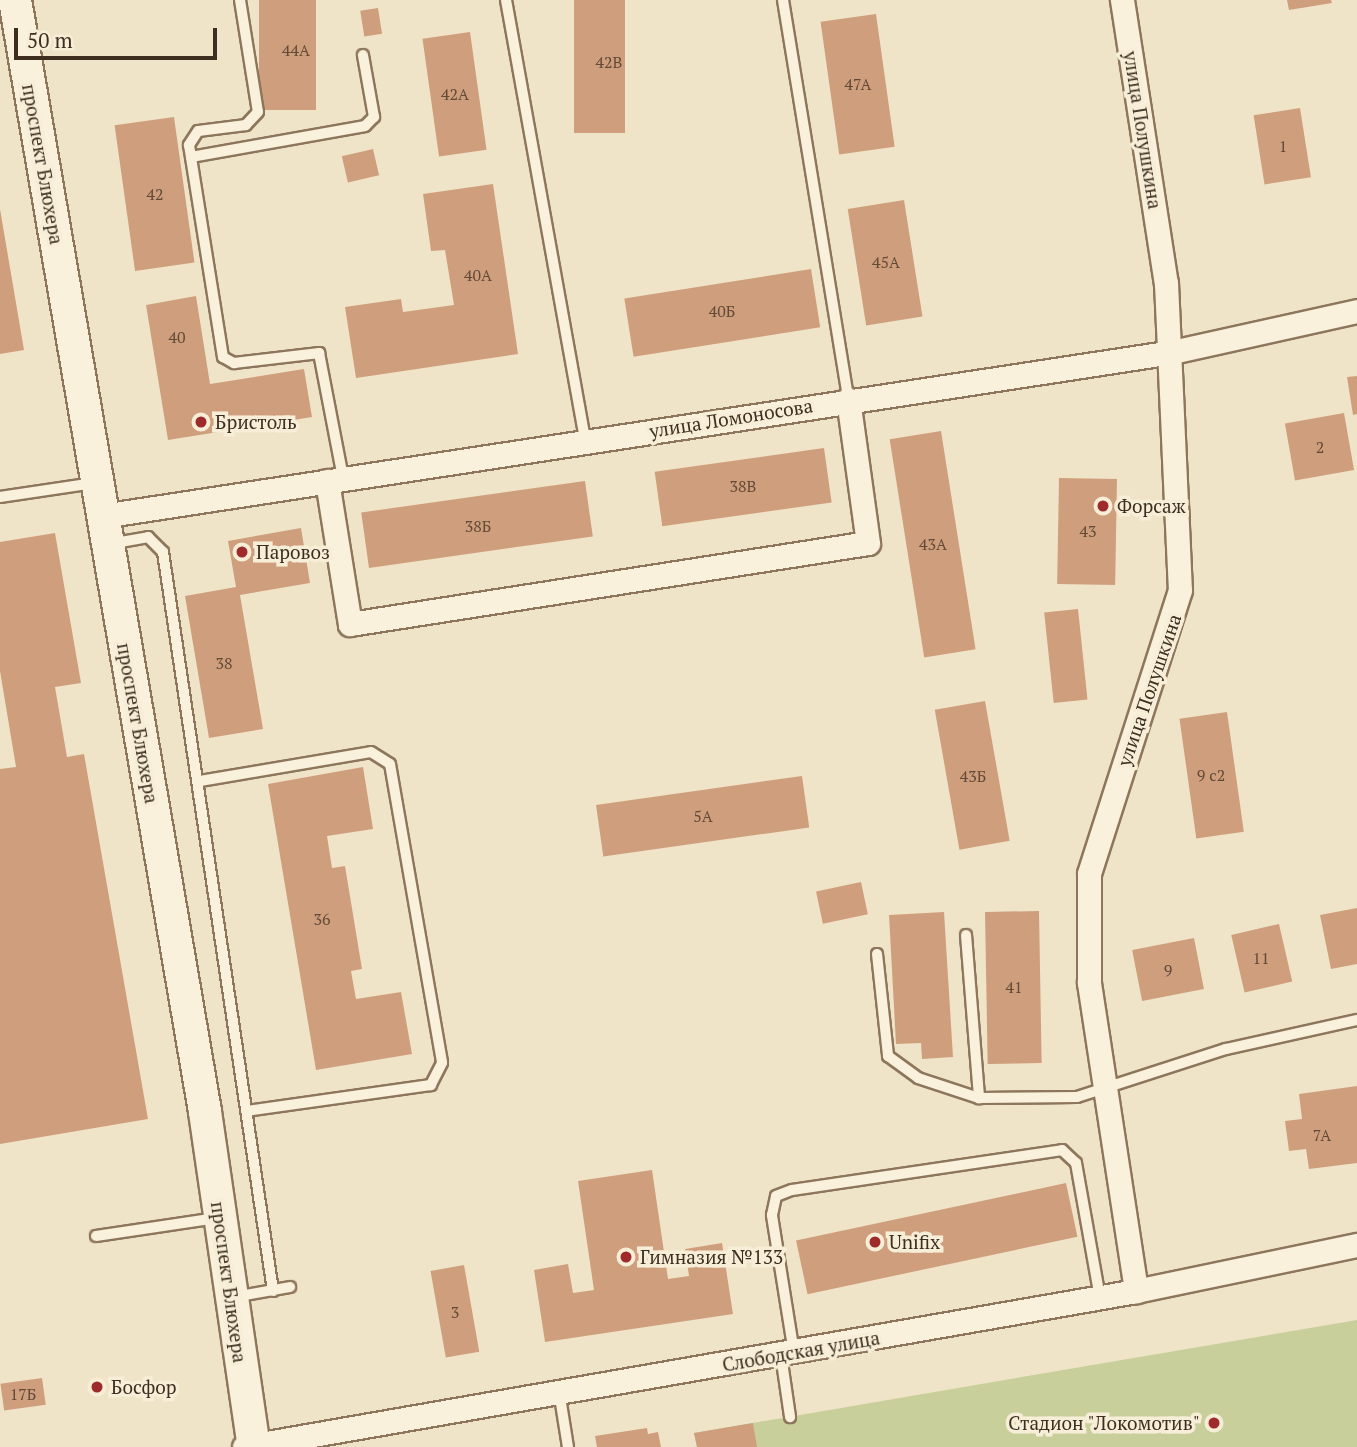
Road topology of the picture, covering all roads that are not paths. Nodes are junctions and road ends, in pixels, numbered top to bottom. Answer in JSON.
{"nodes":[{"id":1,"x":15,"y":0,"type":"edge"},
{"id":2,"x":240,"y":0,"type":"edge"},
{"id":3,"x":506,"y":0,"type":"edge"},
{"id":4,"x":783,"y":0,"type":"edge"},
{"id":5,"x":1122,"y":0,"type":"edge"},
{"id":6,"x":363,"y":55,"type":"dead end"},
{"id":7,"x":191,"y":158,"type":"junction"},
{"id":8,"x":1357,"y":311,"type":"edge"},
{"id":9,"x":1172,"y":352,"type":"junction"},
{"id":10,"x":848,"y":399,"type":"junction"},
{"id":11,"x":585,"y":441,"type":"junction"},
{"id":12,"x":335,"y":480,"type":"junction"},
{"id":13,"x":97,"y":483,"type":"junction"},
{"id":14,"x":0,"y":497,"type":"edge"},
{"id":15,"x":105,"y":530,"type":"junction"},
{"id":16,"x":200,"y":781,"type":"junction"},
{"id":17,"x":966,"y":935,"type":"dead end"},
{"id":18,"x":877,"y":954,"type":"dead end"},
{"id":19,"x":1357,"y":1020,"type":"edge"},
{"id":20,"x":1102,"y":1090,"type":"junction"},
{"id":21,"x":979,"y":1098,"type":"junction"},
{"id":22,"x":247,"y":1111,"type":"junction"},
{"id":23,"x":220,"y":1217,"type":"junction"},
{"id":24,"x":96,"y":1236,"type":"dead end"},
{"id":25,"x":1357,"y":1245,"type":"edge"},
{"id":26,"x":290,"y":1287,"type":"dead end"},
{"id":27,"x":274,"y":1291,"type":"junction"},
{"id":28,"x":1136,"y":1292,"type":"junction"},
{"id":29,"x":231,"y":1298,"type":"junction"},
{"id":30,"x":1100,"y":1298,"type":"junction"},
{"id":31,"x":788,"y":1354,"type":"junction"},
{"id":32,"x":559,"y":1391,"type":"junction"},
{"id":33,"x":790,"y":1416,"type":"dead end"},
{"id":34,"x":251,"y":1446,"type":"edge"},
{"id":35,"x":568,"y":1447,"type":"edge"}],
"edges":[{"from":1,"to":13,"type":"main road","name":"проспект Блюхера"},
{"from":2,"to":7,"type":"lane"},
{"from":3,"to":11,"type":"lane"},
{"from":4,"to":10,"type":"lane"},
{"from":5,"to":9,"type":"street","name":"улица Полушкина"},
{"from":6,"to":7,"type":"lane"},
{"from":7,"to":12,"type":"lane"},
{"from":8,"to":9,"type":"street","name":"улица Ломоносова"},
{"from":9,"to":10,"type":"street","name":"улица Ломоносова"},
{"from":9,"to":20,"type":"street","name":"улица Полушкина"},
{"from":10,"to":11,"type":"street","name":"улица Ломоносова"},
{"from":10,"to":12,"type":"street"},
{"from":11,"to":12,"type":"street","name":"улица Ломоносова"},
{"from":12,"to":15,"type":"street","name":"улица Ломоносова"},
{"from":13,"to":14,"type":"lane"},
{"from":13,"to":15,"type":"main road","name":"проспект Блюхера"},
{"from":15,"to":16,"type":"lane"},
{"from":15,"to":23,"type":"main road","name":"проспект Блюхера"},
{"from":16,"to":22,"type":"lane"},
{"from":16,"to":22,"type":"lane"},
{"from":17,"to":21,"type":"lane"},
{"from":18,"to":21,"type":"lane"},
{"from":19,"to":20,"type":"lane"},
{"from":20,"to":21,"type":"lane"},
{"from":20,"to":28,"type":"street","name":"улица Полушкина"},
{"from":22,"to":27,"type":"lane"},
{"from":23,"to":24,"type":"lane"},
{"from":23,"to":29,"type":"main road","name":"проспект Блюхера"},
{"from":25,"to":28,"type":"street","name":"Слободская улица"},
{"from":26,"to":27,"type":"lane"},
{"from":27,"to":29,"type":"lane"},
{"from":28,"to":30,"type":"street","name":"Слободская улица"},
{"from":29,"to":34,"type":"main road","name":"проспект Блюхера"},
{"from":30,"to":31,"type":"street","name":"Слободская улица"},
{"from":30,"to":31,"type":"lane"},
{"from":31,"to":32,"type":"street","name":"Слободская улица"},
{"from":31,"to":33,"type":"lane"},
{"from":32,"to":34,"type":"street","name":"Слободская улица"},
{"from":32,"to":35,"type":"lane"}]}
